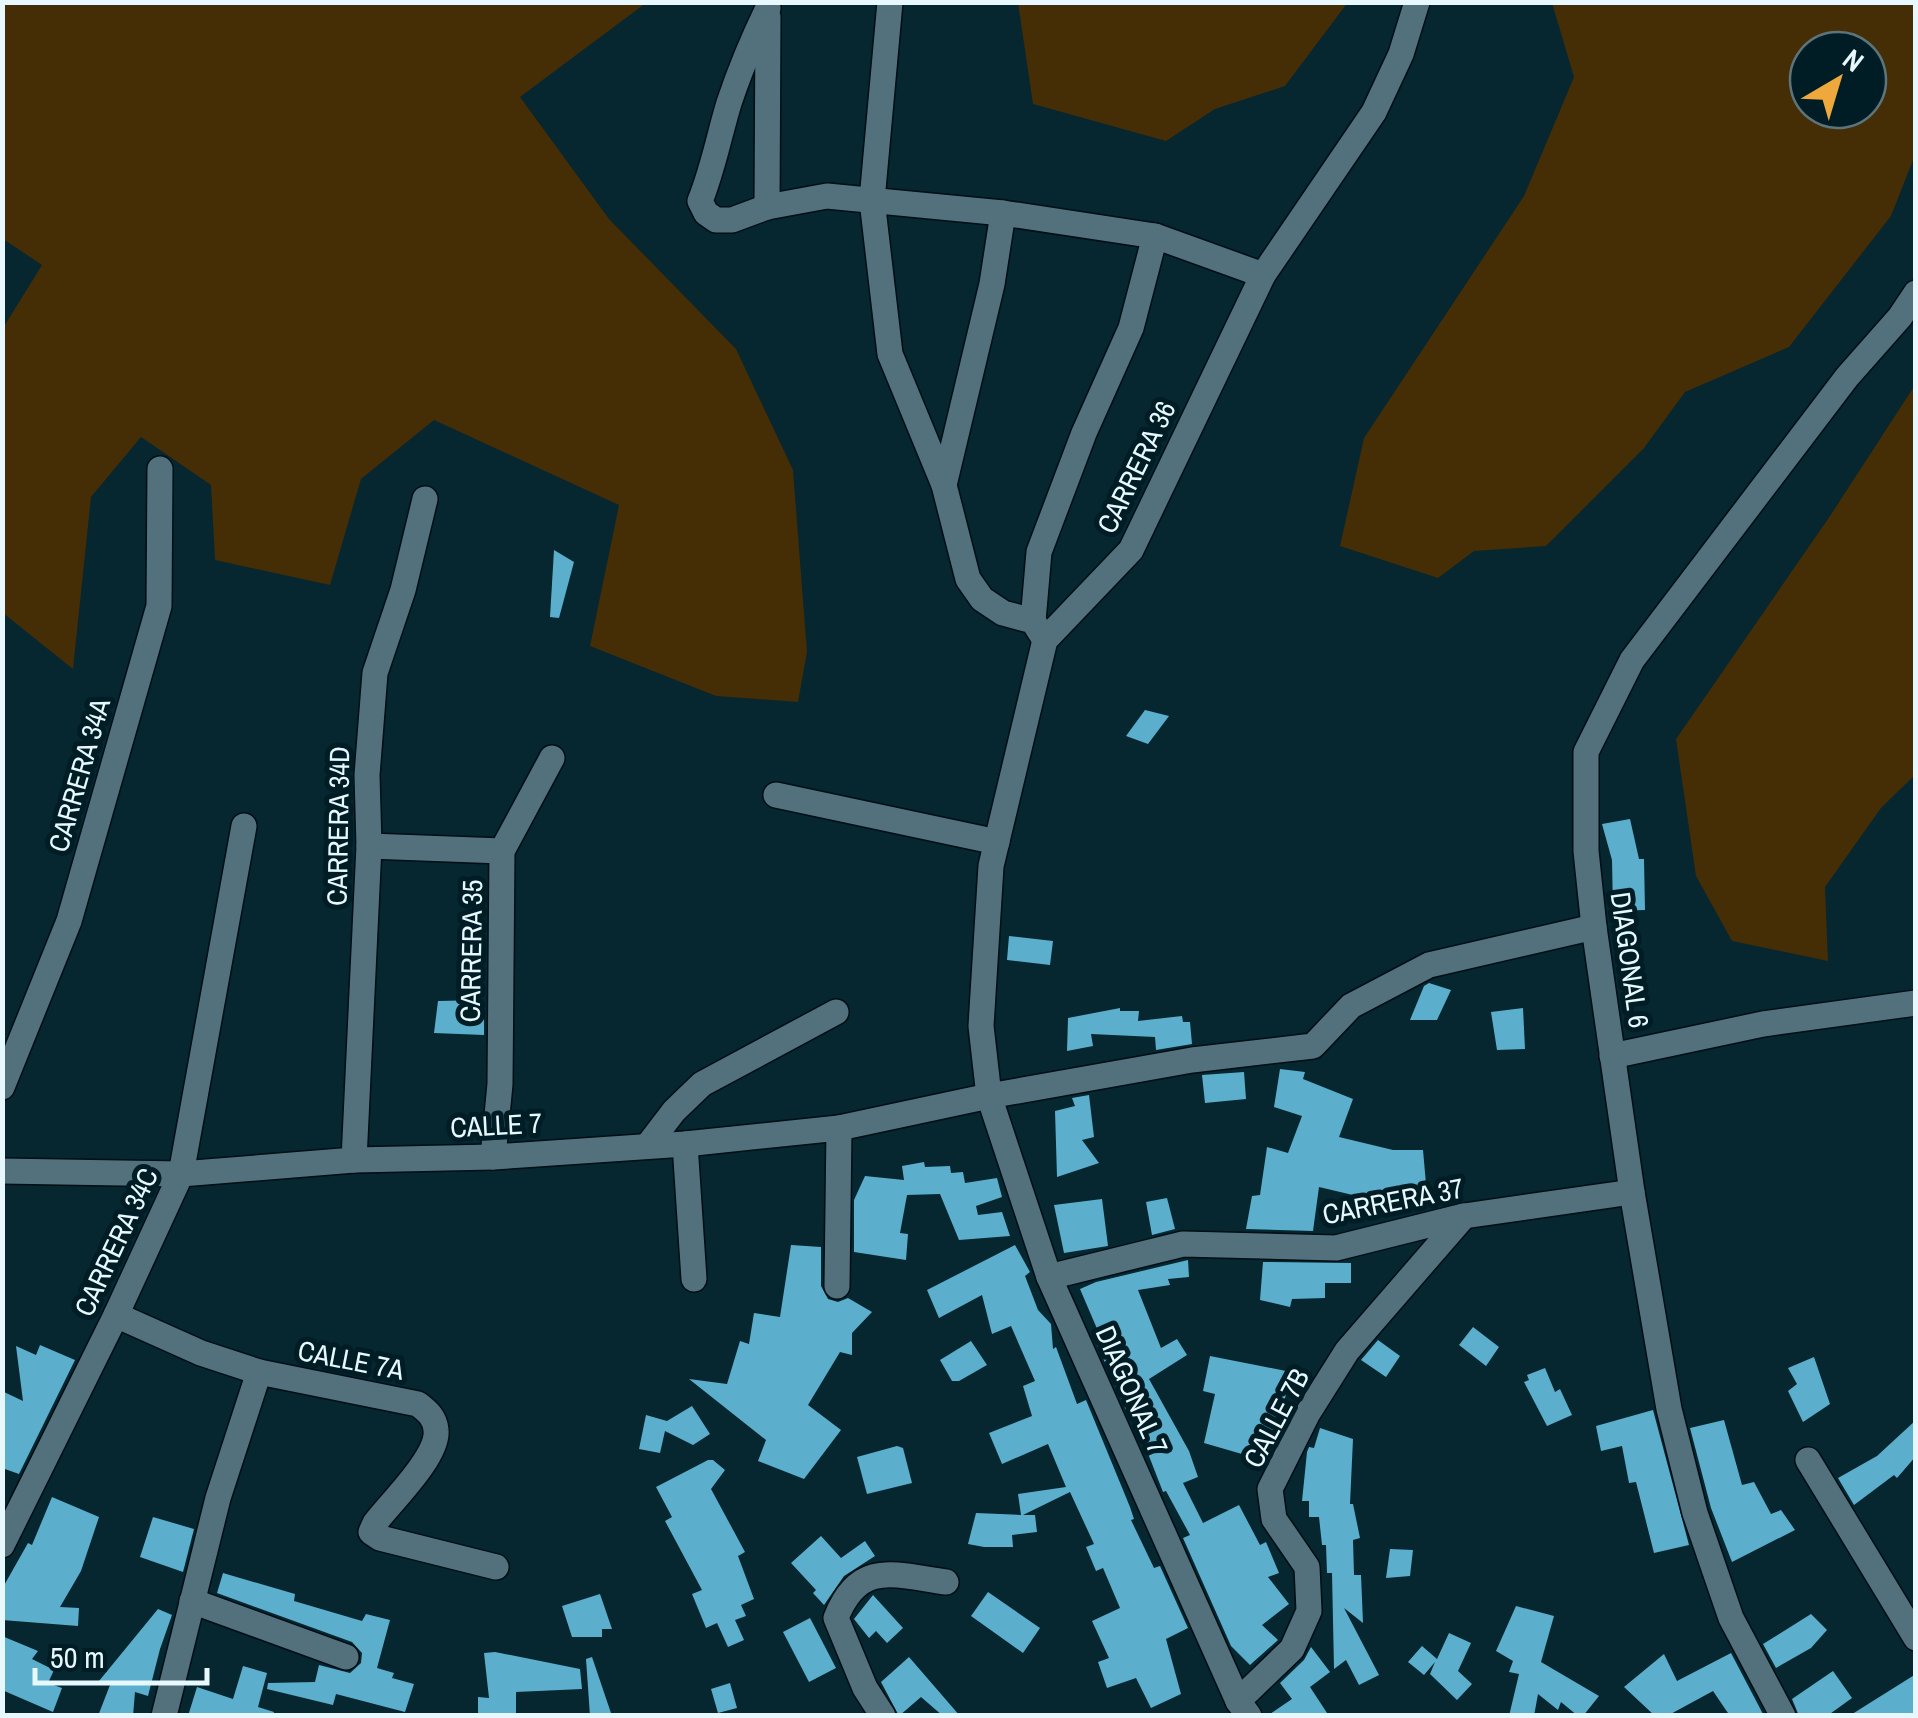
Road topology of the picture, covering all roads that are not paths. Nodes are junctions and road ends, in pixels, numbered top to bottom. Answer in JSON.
{"nodes":[{"id":1,"x":890,"y":2,"type":"edge"},
{"id":2,"x":1417,"y":2,"type":"edge"},
{"id":3,"x":768,"y":5,"type":"edge"},
{"id":4,"x":872,"y":200,"type":"junction"},
{"id":5,"x":768,"y":207,"type":"junction"},
{"id":6,"x":1004,"y":213,"type":"junction"},
{"id":7,"x":1155,"y":236,"type":"junction"},
{"id":8,"x":1262,"y":275,"type":"junction"},
{"id":9,"x":1916,"y":293,"type":"edge"},
{"id":10,"x":160,"y":469,"type":"dead end"},
{"id":11,"x":944,"y":485,"type":"junction"},
{"id":12,"x":424,"y":500,"type":"dead end"},
{"id":13,"x":1039,"y":630,"type":"junction"},
{"id":14,"x":552,"y":758,"type":"dead end"},
{"id":15,"x":776,"y":796,"type":"dead end"},
{"id":16,"x":244,"y":826,"type":"dead end"},
{"id":17,"x":996,"y":842,"type":"junction"},
{"id":18,"x":369,"y":846,"type":"junction"},
{"id":19,"x":502,"y":851,"type":"junction"},
{"id":20,"x":1594,"y":927,"type":"junction"},
{"id":21,"x":1916,"y":1002,"type":"edge"},
{"id":22,"x":836,"y":1012,"type":"dead end"},
{"id":23,"x":1612,"y":1056,"type":"junction"},
{"id":24,"x":2,"y":1088,"type":"edge"},
{"id":25,"x":990,"y":1096,"type":"junction"},
{"id":26,"x":840,"y":1128,"type":"junction"},
{"id":27,"x":685,"y":1144,"type":"junction"},
{"id":28,"x":648,"y":1145,"type":"junction"},
{"id":29,"x":493,"y":1157,"type":"junction"},
{"id":30,"x":354,"y":1160,"type":"junction"},
{"id":31,"x":2,"y":1171,"type":"edge"},
{"id":32,"x":181,"y":1174,"type":"junction"},
{"id":33,"x":1632,"y":1192,"type":"junction"},
{"id":34,"x":1464,"y":1216,"type":"junction"},
{"id":35,"x":1049,"y":1277,"type":"junction"},
{"id":36,"x":694,"y":1279,"type":"dead end"},
{"id":37,"x":837,"y":1286,"type":"dead end"},
{"id":38,"x":116,"y":1315,"type":"junction"},
{"id":39,"x":259,"y":1372,"type":"junction"},
{"id":40,"x":1808,"y":1460,"type":"dead end"},
{"id":41,"x":5,"y":1534,"type":"edge"},
{"id":42,"x":496,"y":1567,"type":"dead end"},
{"id":43,"x":946,"y":1582,"type":"dead end"},
{"id":44,"x":192,"y":1601,"type":"junction"},
{"id":45,"x":1916,"y":1638,"type":"edge"},
{"id":46,"x":346,"y":1658,"type":"dead end"},
{"id":47,"x":1244,"y":1708,"type":"edge"},
{"id":48,"x":164,"y":1716,"type":"edge"},
{"id":49,"x":883,"y":1716,"type":"edge"},
{"id":50,"x":1783,"y":1716,"type":"edge"}],
"edges":[{"from":1,"to":4,"type":"street"},
{"from":2,"to":8,"type":"street","name":"CARRERA 36"},
{"from":3,"to":5,"type":"street"},
{"from":3,"to":5,"type":"street"},
{"from":4,"to":5,"type":"street"},
{"from":4,"to":6,"type":"street"},
{"from":4,"to":11,"type":"street"},
{"from":6,"to":7,"type":"street"},
{"from":6,"to":11,"type":"street"},
{"from":7,"to":8,"type":"street"},
{"from":7,"to":13,"type":"street"},
{"from":8,"to":13,"type":"street","name":"CARRERA 36"},
{"from":9,"to":20,"type":"street","name":"DIAGONAL 6"},
{"from":10,"to":24,"type":"street","name":"CARRERA 34A"},
{"from":11,"to":13,"type":"street"},
{"from":12,"to":18,"type":"street","name":"CARRERA 34D"},
{"from":13,"to":17,"type":"street"},
{"from":14,"to":19,"type":"street","name":"CARRERA 35"},
{"from":15,"to":17,"type":"street"},
{"from":16,"to":32,"type":"street","name":"CARRERA 34C"},
{"from":17,"to":25,"type":"street"},
{"from":18,"to":19,"type":"street"},
{"from":18,"to":30,"type":"street","name":"CARRERA 34D"},
{"from":19,"to":29,"type":"street","name":"CARRERA 35"},
{"from":20,"to":23,"type":"street","name":"DIAGONAL 6"},
{"from":20,"to":25,"type":"street","name":"CALLE 7"},
{"from":21,"to":23,"type":"street"},
{"from":22,"to":28,"type":"street"},
{"from":23,"to":33,"type":"street","name":"DIAGONAL 6"},
{"from":25,"to":26,"type":"street","name":"CALLE 7"},
{"from":25,"to":35,"type":"street","name":"DIAGONAL 7"},
{"from":26,"to":27,"type":"street","name":"CALLE 7"},
{"from":26,"to":37,"type":"street"},
{"from":27,"to":28,"type":"street","name":"CALLE 7"},
{"from":27,"to":36,"type":"street"},
{"from":28,"to":29,"type":"street","name":"CALLE 7"},
{"from":29,"to":30,"type":"street","name":"CALLE 7"},
{"from":30,"to":32,"type":"street","name":"CALLE 7"},
{"from":31,"to":32,"type":"street","name":"CALLE 7"},
{"from":32,"to":38,"type":"street","name":"CARRERA 34C"},
{"from":33,"to":34,"type":"street","name":"CARRERA 37"},
{"from":33,"to":50,"type":"street","name":"DIAGONAL 6"},
{"from":34,"to":35,"type":"street","name":"CARRERA 37"},
{"from":34,"to":47,"type":"street","name":"CALLE 7B"},
{"from":35,"to":47,"type":"street","name":"DIAGONAL 7"},
{"from":38,"to":39,"type":"street","name":"CALLE 7A"},
{"from":38,"to":41,"type":"street","name":"CARRERA 34C"},
{"from":39,"to":42,"type":"street","name":"CALLE 7A"},
{"from":39,"to":44,"type":"street"},
{"from":40,"to":45,"type":"street"},
{"from":43,"to":49,"type":"street"},
{"from":44,"to":46,"type":"street"},
{"from":44,"to":48,"type":"street"}]}
